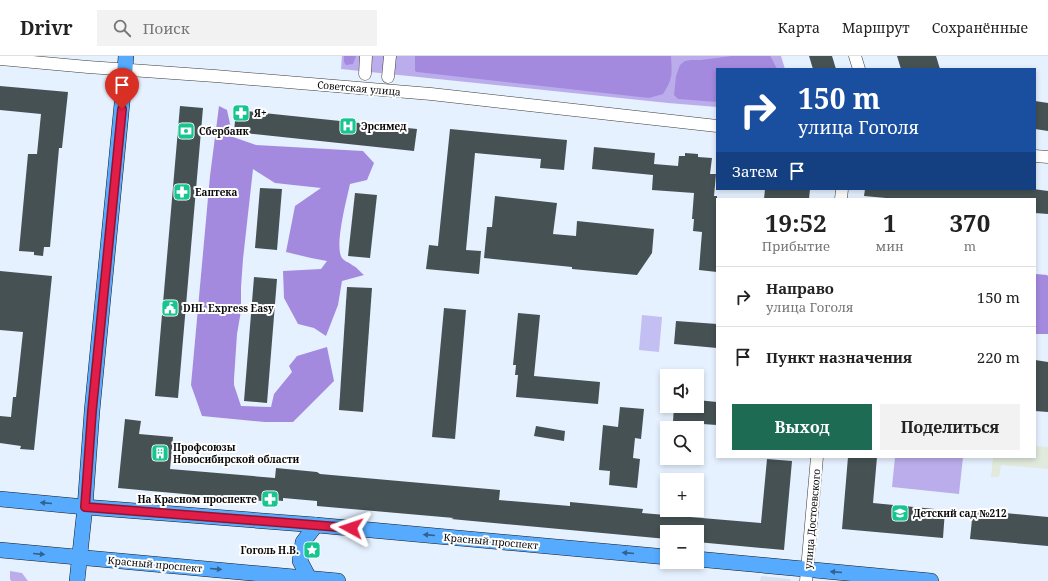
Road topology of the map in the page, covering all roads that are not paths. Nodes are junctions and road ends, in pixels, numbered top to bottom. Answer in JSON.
{"nodes":[{"id":1,"x":366,"y":56,"type":"edge"},
{"id":2,"x":390,"y":56,"type":"edge"},
{"id":3,"x":855,"y":56,"type":"edge"},
{"id":4,"x":0,"y":59,"type":"edge"},
{"id":5,"x":126,"y":63,"type":"edge"},
{"id":6,"x":859,"y":68,"type":"edge"},
{"id":7,"x":365,"y":74,"type":"dead end"},
{"id":8,"x":388,"y":76,"type":"dead end"},
{"id":9,"x":716,"y":126,"type":"edge"},
{"id":10,"x":1036,"y":156,"type":"edge"},
{"id":11,"x":1048,"y":157,"type":"edge"},
{"id":12,"x":817,"y":458,"type":"edge"},
{"id":13,"x":0,"y":498,"type":"edge"},
{"id":14,"x":85,"y":507,"type":"junction"},
{"id":15,"x":316,"y":525,"type":"junction"},
{"id":16,"x":0,"y":550,"type":"edge"},
{"id":17,"x":660,"y":556,"type":"edge"},
{"id":18,"x":80,"y":557,"type":"junction"},
{"id":19,"x":704,"y":560,"type":"edge"},
{"id":20,"x":807,"y":575,"type":"edge"},
{"id":21,"x":309,"y":578,"type":"junction"},
{"id":22,"x":77,"y":581,"type":"edge"},
{"id":23,"x":338,"y":581,"type":"edge"},
{"id":24,"x":931,"y":581,"type":"edge"}],
"edges":[{"from":1,"to":7,"type":"street"},
{"from":2,"to":8,"type":"street"},
{"from":3,"to":6,"type":"street"},
{"from":4,"to":5,"type":"street","name":"Советская улица"},
{"from":5,"to":9,"type":"street","name":"Советская улица"},
{"from":5,"to":14,"type":"main road"},
{"from":10,"to":11,"type":"street"},
{"from":12,"to":20,"type":"street","name":"улица Достоевского"},
{"from":14,"to":13,"type":"main road","name":"Красный проспект","one_way":true},
{"from":14,"to":15,"type":"main road","name":"Красный проспект"},
{"from":14,"to":18,"type":"main road"},
{"from":17,"to":15,"type":"main road","name":"Красный проспект","one_way":true},
{"from":15,"to":21,"type":"main road"},
{"from":16,"to":18,"type":"main road","name":"Красный проспект","one_way":true},
{"from":18,"to":21,"type":"main road","name":"Красный проспект","one_way":true},
{"from":18,"to":22,"type":"main road"},
{"from":19,"to":20,"type":"main road"},
{"from":24,"to":20,"type":"main road","one_way":true},
{"from":21,"to":23,"type":"main road","name":"Красный проспект"}]}
